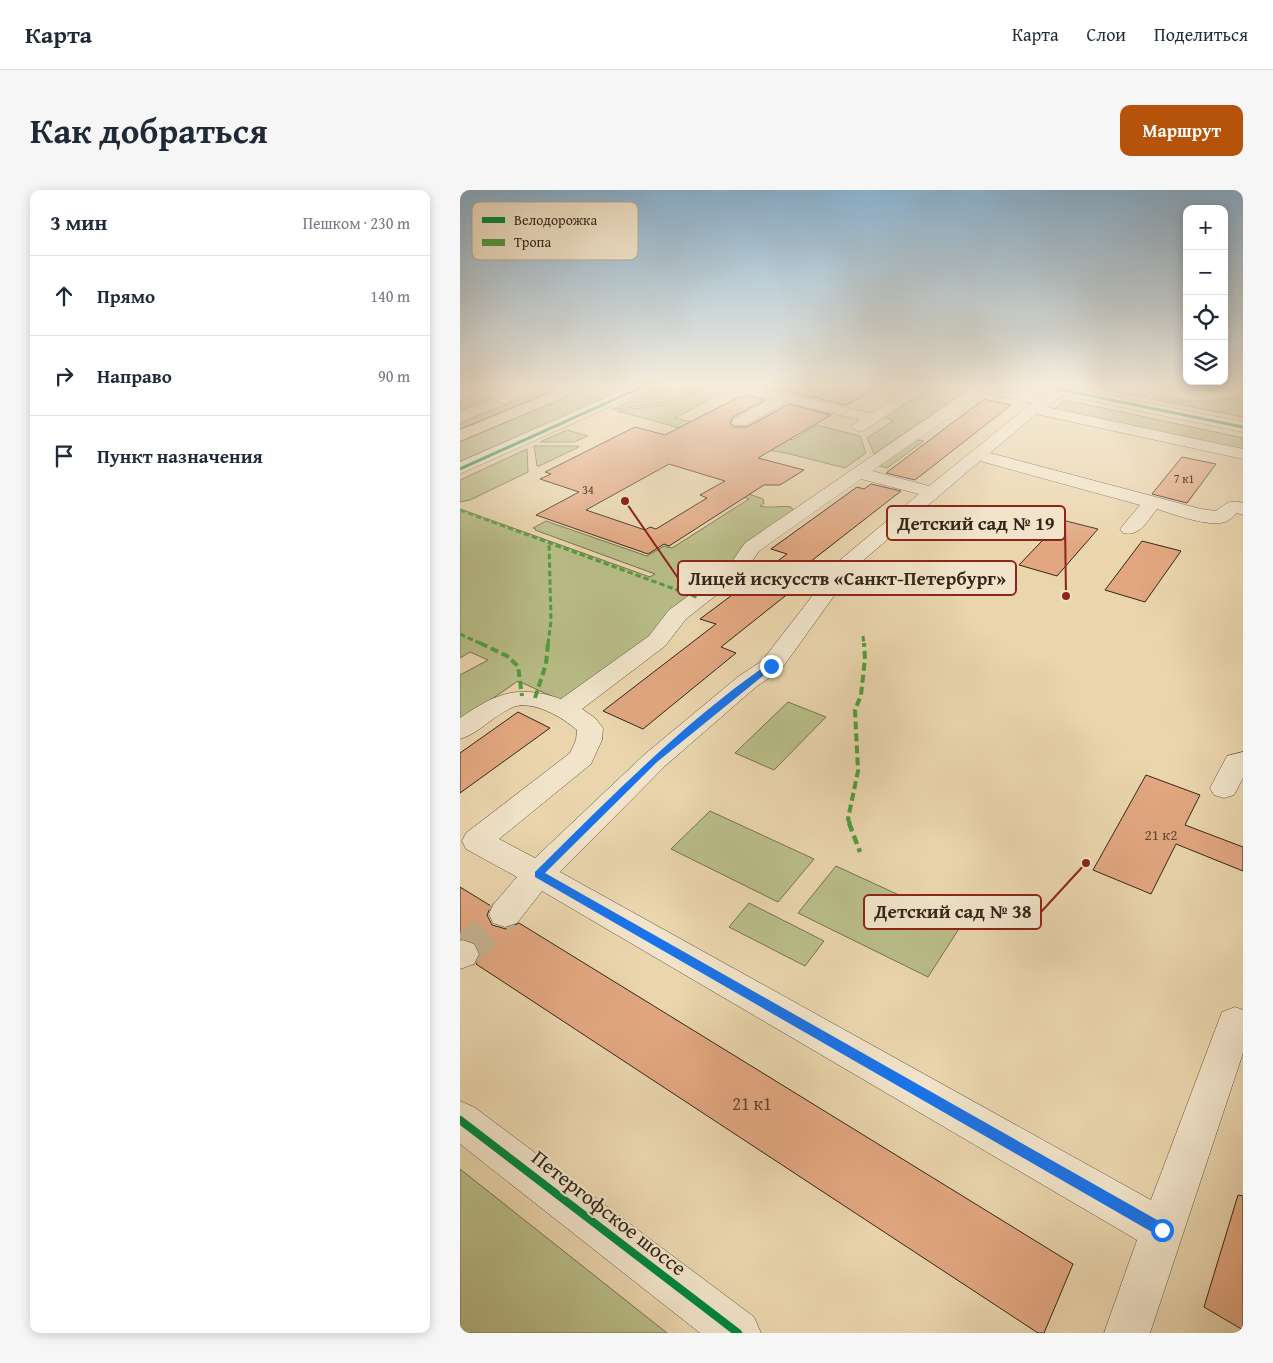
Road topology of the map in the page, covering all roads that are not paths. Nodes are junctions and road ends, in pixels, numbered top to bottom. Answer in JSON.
{"nodes":[{"id":1,"x":524,"y":440,"type":"edge"},
{"id":2,"x":903,"y":440,"type":"edge"},
{"id":3,"x":995,"y":440,"type":"edge"},
{"id":4,"x":1197,"y":440,"type":"edge"},
{"id":5,"x":1243,"y":454,"type":"edge"},
{"id":6,"x":978,"y":455,"type":"junction"},
{"id":7,"x":460,"y":469,"type":"edge"},
{"id":8,"x":857,"y":473,"type":"junction"},
{"id":9,"x":932,"y":492,"type":"junction"},
{"id":10,"x":1152,"y":503,"type":"junction"},
{"id":11,"x":1240,"y":503,"type":"edge"},
{"id":12,"x":1130,"y":529,"type":"dead end"},
{"id":13,"x":563,"y":710,"type":"junction"},
{"id":14,"x":460,"y":730,"type":"edge"},
{"id":15,"x":1243,"y":761,"type":"edge"},
{"id":16,"x":1224,"y":788,"type":"dead end"},
{"id":17,"x":538,"y":874,"type":"junction"},
{"id":18,"x":505,"y":914,"type":"tunnel mouth"},
{"id":19,"x":1243,"y":1026,"type":"edge"},
{"id":20,"x":460,"y":1120,"type":"edge"},
{"id":21,"x":1162,"y":1230,"type":"junction"},
{"id":22,"x":738,"y":1333,"type":"edge"},
{"id":23,"x":1127,"y":1333,"type":"edge"}],
"edges":[{"from":1,"to":7,"type":"street"},
{"from":2,"to":8,"type":"street"},
{"from":3,"to":6,"type":"street"},
{"from":4,"to":5,"type":"street"},
{"from":6,"to":9,"type":"street"},
{"from":6,"to":10,"type":"street"},
{"from":8,"to":9,"type":"street"},
{"from":8,"to":13,"type":"street"},
{"from":9,"to":17,"type":"street"},
{"from":10,"to":11,"type":"street"},
{"from":10,"to":12,"type":"street"},
{"from":13,"to":14,"type":"street"},
{"from":13,"to":17,"type":"street"},
{"from":15,"to":16,"type":"street"},
{"from":17,"to":18,"type":"street"},
{"from":17,"to":21,"type":"street"},
{"from":19,"to":21,"type":"street"},
{"from":20,"to":22,"type":"street","name":"Петергофское шоссе"},
{"from":21,"to":23,"type":"street"}]}
